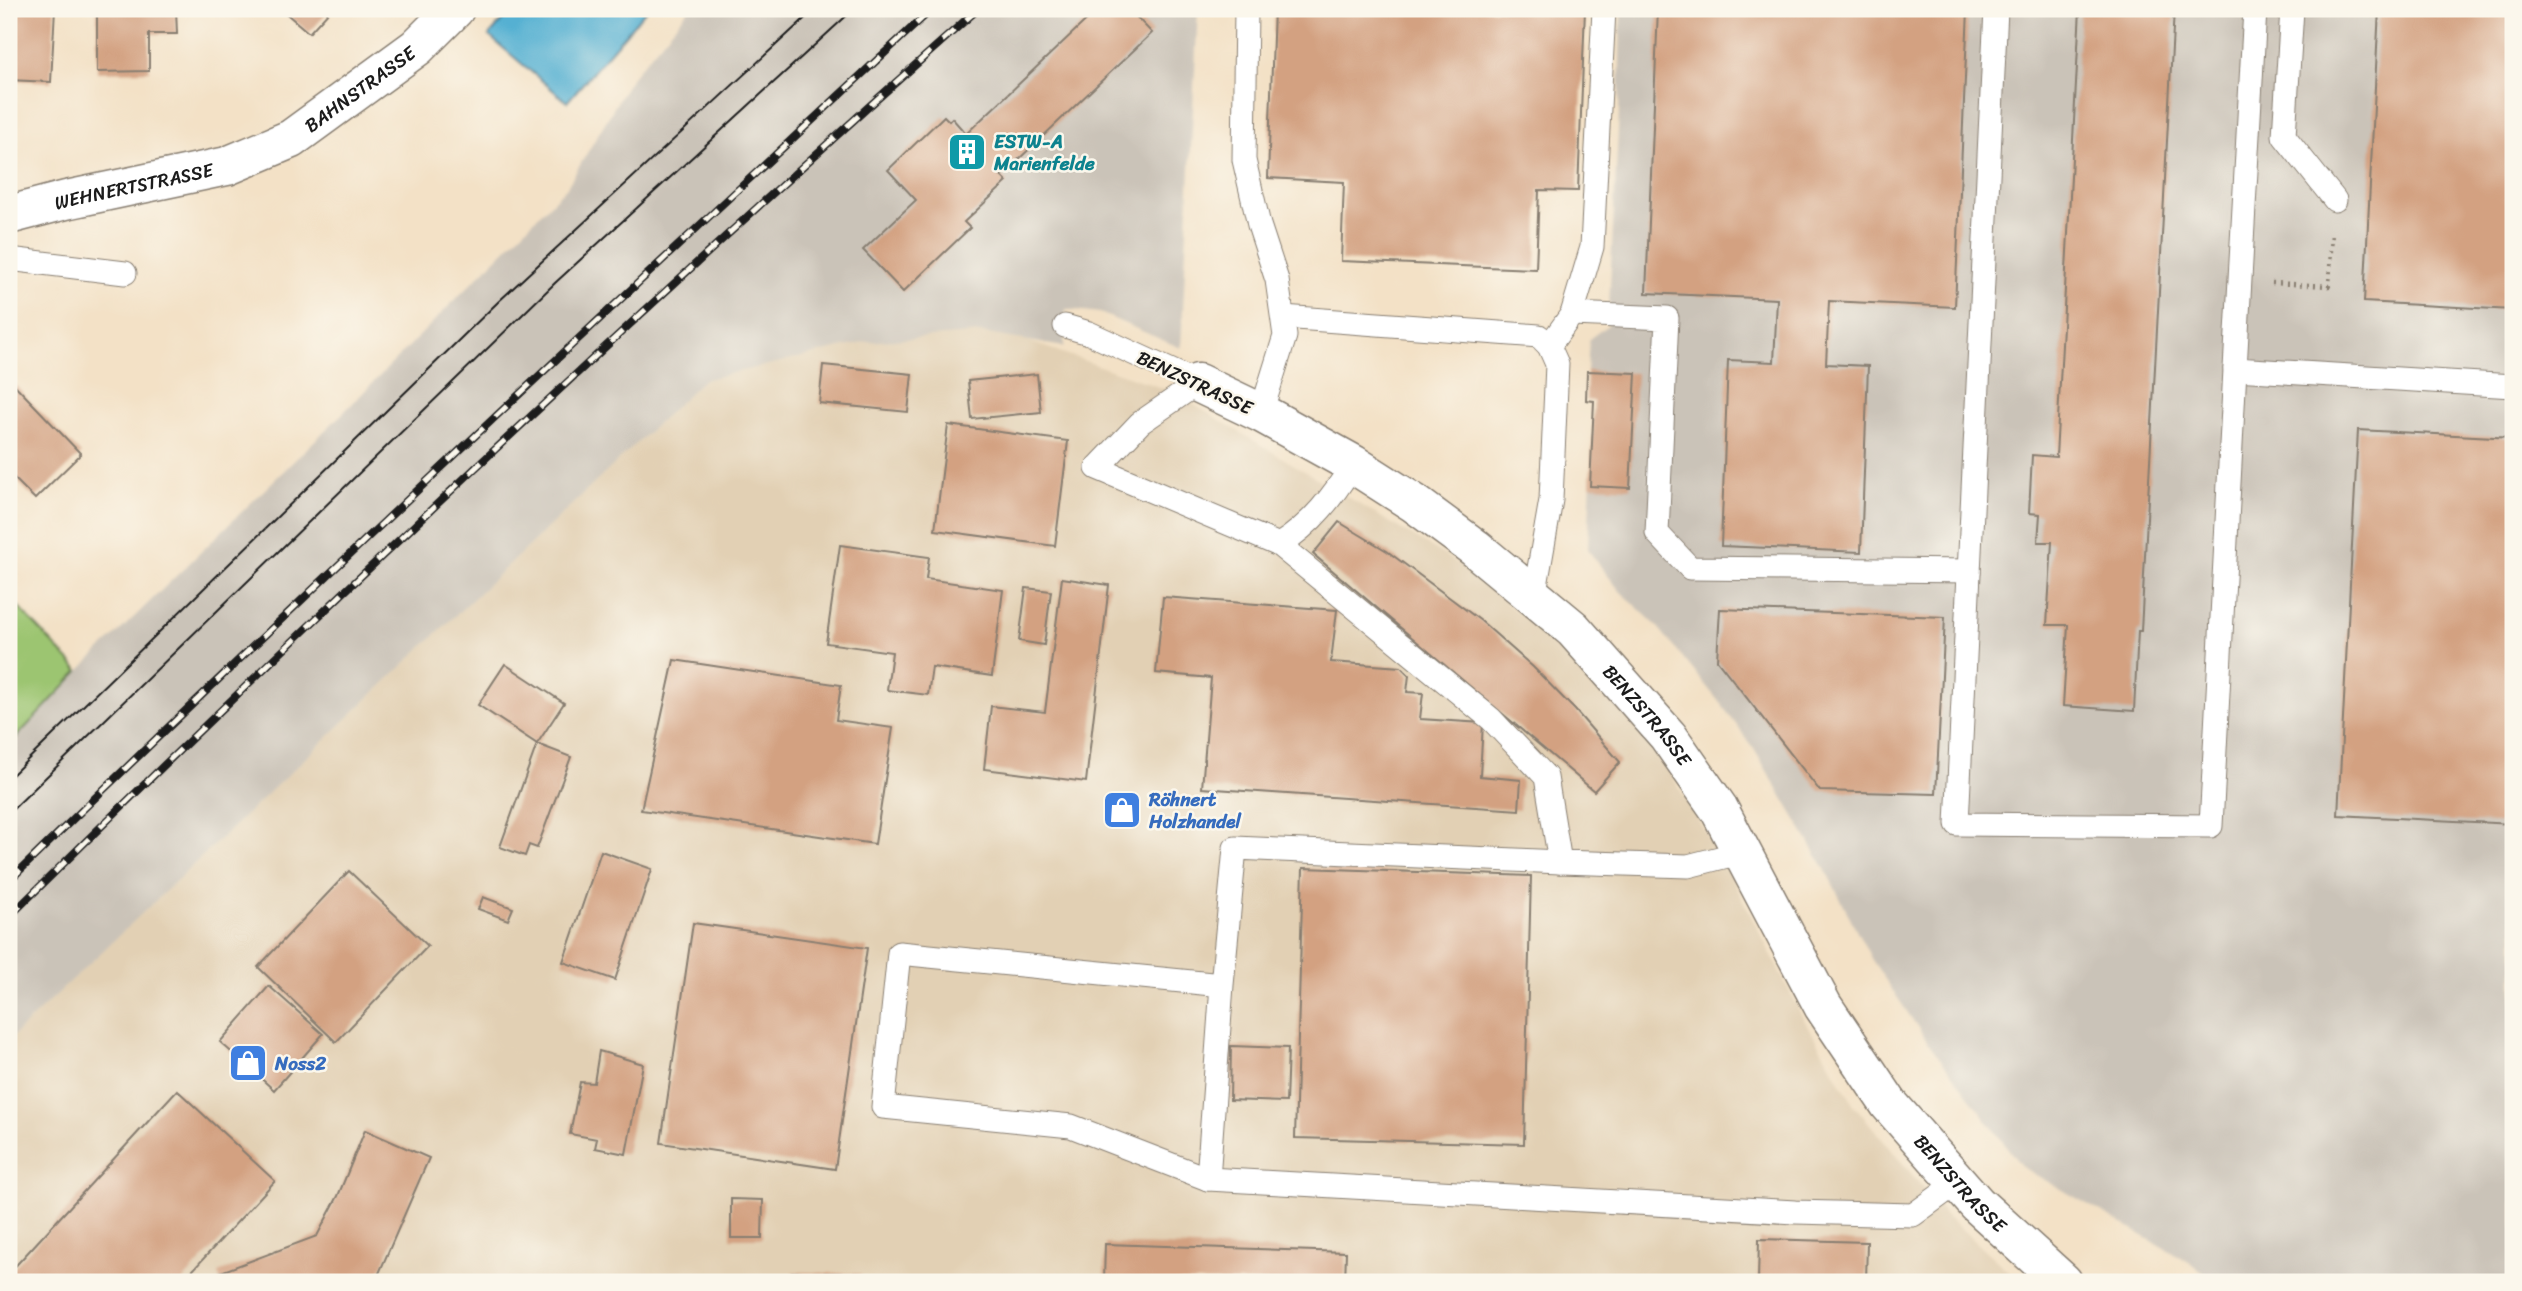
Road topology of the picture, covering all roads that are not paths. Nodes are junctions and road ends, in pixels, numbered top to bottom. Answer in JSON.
{"nodes":[{"id":1,"x":454,"y":9,"type":"edge"},
{"id":2,"x":1246,"y":9,"type":"edge"},
{"id":3,"x":1604,"y":9,"type":"edge"},
{"id":4,"x":1996,"y":9,"type":"edge"},
{"id":5,"x":2255,"y":9,"type":"edge"},
{"id":6,"x":2292,"y":9,"type":"edge"},
{"id":7,"x":256,"y":155,"type":"joint"},
{"id":8,"x":2335,"y":200,"type":"road end"},
{"id":9,"x":9,"y":215,"type":"edge"},
{"id":10,"x":9,"y":259,"type":"edge"},
{"id":11,"x":125,"y":274,"type":"dead end"},
{"id":12,"x":1572,"y":314,"type":"junction"},
{"id":13,"x":1283,"y":317,"type":"junction"},
{"id":14,"x":1065,"y":326,"type":"dead end"},
{"id":15,"x":1549,"y":346,"type":"junction"},
{"id":16,"x":2235,"y":369,"type":"junction"},
{"id":17,"x":1198,"y":383,"type":"junction"},
{"id":18,"x":2513,"y":386,"type":"edge"},
{"id":19,"x":1261,"y":413,"type":"junction"},
{"id":20,"x":1353,"y":464,"type":"junction"},
{"id":21,"x":1279,"y":545,"type":"junction"},
{"id":22,"x":1969,"y":571,"type":"junction"},
{"id":23,"x":1534,"y":597,"type":"junction"},
{"id":24,"x":1743,"y":852,"type":"junction"},
{"id":25,"x":1560,"y":862,"type":"junction"},
{"id":26,"x":1222,"y":985,"type":"junction"},
{"id":27,"x":1208,"y":1179,"type":"junction"},
{"id":28,"x":1958,"y":1182,"type":"junction"},
{"id":29,"x":2063,"y":1282,"type":"edge"}],
"edges":[{"from":1,"to":7,"type":"street","name":"BAHNSTRASSE"},
{"from":2,"to":13,"type":"lane"},
{"from":3,"to":12,"type":"lane"},
{"from":4,"to":22,"type":"lane"},
{"from":5,"to":16,"type":"lane"},
{"from":6,"to":8,"type":"lane"},
{"from":7,"to":9,"type":"street","name":"WEHNERTSTRASSE"},
{"from":10,"to":11,"type":"lane"},
{"from":12,"to":15,"type":"lane"},
{"from":12,"to":22,"type":"lane"},
{"from":13,"to":15,"type":"lane"},
{"from":13,"to":19,"type":"lane"},
{"from":14,"to":17,"type":"lane","name":"BENZSTRASSE"},
{"from":15,"to":23,"type":"lane"},
{"from":16,"to":18,"type":"lane"},
{"from":16,"to":22,"type":"lane"},
{"from":17,"to":19,"type":"street","name":"BENZSTRASSE"},
{"from":17,"to":21,"type":"lane"},
{"from":19,"to":20,"type":"street","name":"BENZSTRASSE"},
{"from":20,"to":21,"type":"lane"},
{"from":20,"to":23,"type":"street","name":"BENZSTRASSE"},
{"from":21,"to":25,"type":"lane"},
{"from":23,"to":24,"type":"street","name":"BENZSTRASSE"},
{"from":24,"to":25,"type":"lane"},
{"from":24,"to":28,"type":"street","name":"BENZSTRASSE"},
{"from":25,"to":26,"type":"lane"},
{"from":26,"to":27,"type":"lane"},
{"from":26,"to":27,"type":"lane"},
{"from":27,"to":28,"type":"lane"},
{"from":28,"to":29,"type":"street","name":"BENZSTRASSE"}]}
